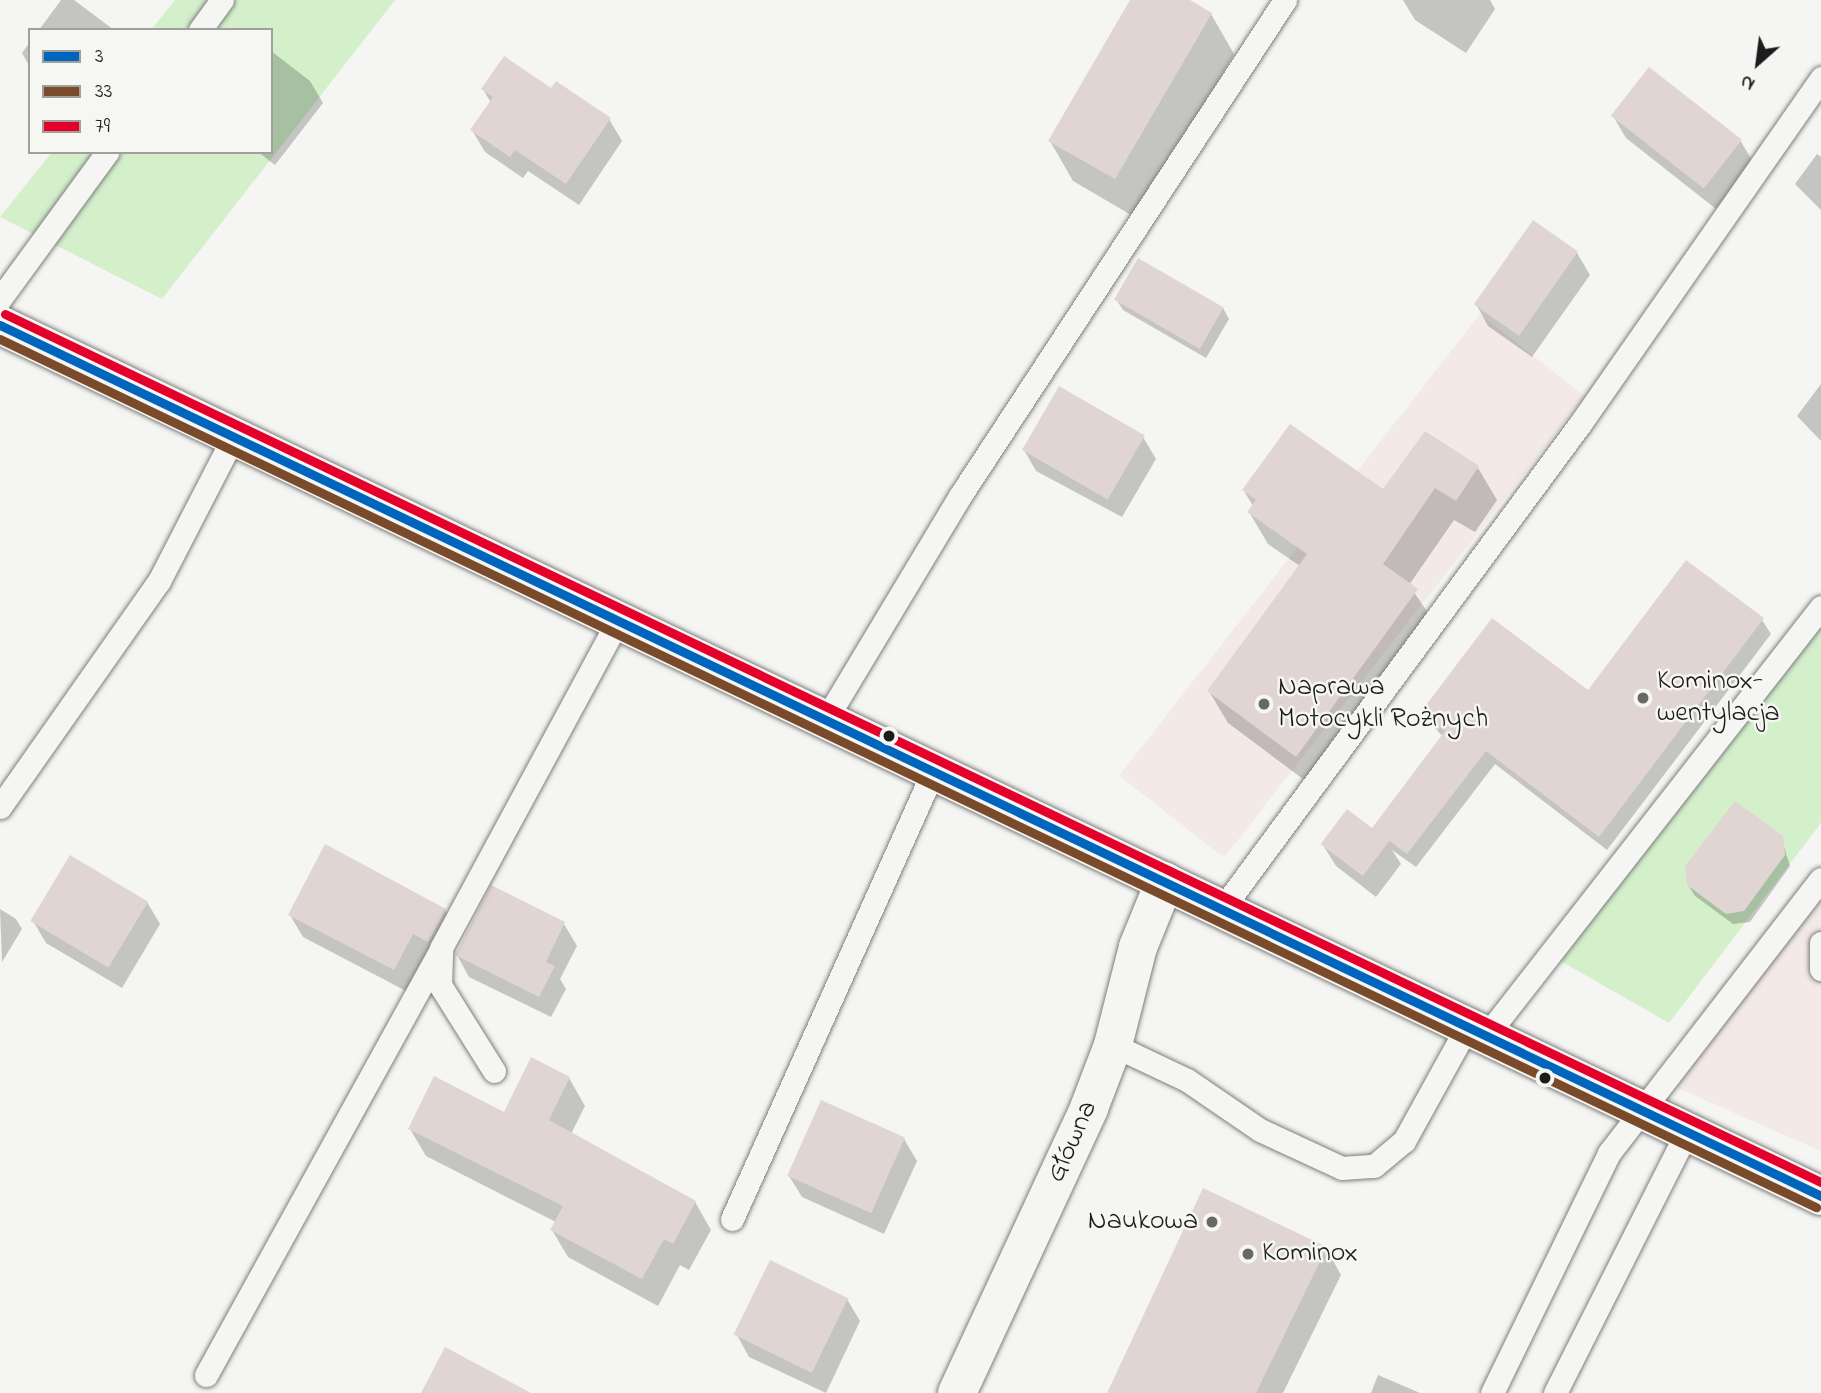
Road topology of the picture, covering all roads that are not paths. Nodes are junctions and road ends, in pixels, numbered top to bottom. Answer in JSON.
{"nodes":[{"id":1,"x":222,"y":0,"type":"edge"},
{"id":2,"x":1285,"y":0,"type":"edge"},
{"id":3,"x":201,"y":28,"type":"edge"},
{"id":4,"x":1821,"y":78,"type":"edge"},
{"id":5,"x":106,"y":154,"type":"edge"},
{"id":6,"x":0,"y":299,"type":"edge"},
{"id":7,"x":0,"y":325,"type":"edge"},
{"id":8,"x":234,"y":436,"type":"junction"},
{"id":9,"x":1821,"y":607,"type":"edge"},
{"id":10,"x":618,"y":620,"type":"junction"},
{"id":11,"x":826,"y":719,"type":"junction"},
{"id":12,"x":934,"y":770,"type":"junction"},
{"id":13,"x":0,"y":807,"type":"edge"},
{"id":14,"x":1821,"y":879,"type":"edge"},
{"id":15,"x":1166,"y":881,"type":"junction"},
{"id":16,"x":1222,"y":909,"type":"junction"},
{"id":17,"x":1821,"y":943,"type":"edge"},
{"id":18,"x":441,"y":948,"type":"junction"},
{"id":19,"x":1821,"y":970,"type":"edge"},
{"id":20,"x":1476,"y":1031,"type":"junction"},
{"id":21,"x":1113,"y":1045,"type":"junction"},
{"id":22,"x":495,"y":1071,"type":"dead end"},
{"id":23,"x":1640,"y":1110,"type":"junction"},
{"id":24,"x":1687,"y":1132,"type":"junction"},
{"id":25,"x":1821,"y":1196,"type":"edge"},
{"id":26,"x":732,"y":1219,"type":"dead end"},
{"id":27,"x":206,"y":1375,"type":"dead end"},
{"id":28,"x":957,"y":1393,"type":"edge"},
{"id":29,"x":1492,"y":1393,"type":"edge"},
{"id":30,"x":1555,"y":1393,"type":"edge"}],
"edges":[{"from":1,"to":3,"type":"lane"},
{"from":2,"to":11,"type":"lane"},
{"from":4,"to":16,"type":"lane"},
{"from":5,"to":6,"type":"lane"},
{"from":7,"to":8,"type":"main road"},
{"from":8,"to":10,"type":"main road"},
{"from":8,"to":13,"type":"lane"},
{"from":9,"to":20,"type":"lane"},
{"from":10,"to":11,"type":"main road"},
{"from":10,"to":18,"type":"lane"},
{"from":11,"to":12,"type":"main road"},
{"from":12,"to":15,"type":"main road"},
{"from":12,"to":26,"type":"lane"},
{"from":14,"to":23,"type":"lane"},
{"from":15,"to":16,"type":"main road"},
{"from":15,"to":21,"type":"main road","name":"Główna"},
{"from":16,"to":20,"type":"main road"},
{"from":17,"to":19,"type":"lane"},
{"from":18,"to":22,"type":"lane"},
{"from":18,"to":27,"type":"lane"},
{"from":20,"to":21,"type":"lane"},
{"from":20,"to":23,"type":"main road"},
{"from":21,"to":28,"type":"main road","name":"Główna"},
{"from":23,"to":24,"type":"main road"},
{"from":23,"to":29,"type":"lane"},
{"from":24,"to":25,"type":"main road"},
{"from":24,"to":30,"type":"lane"}]}
